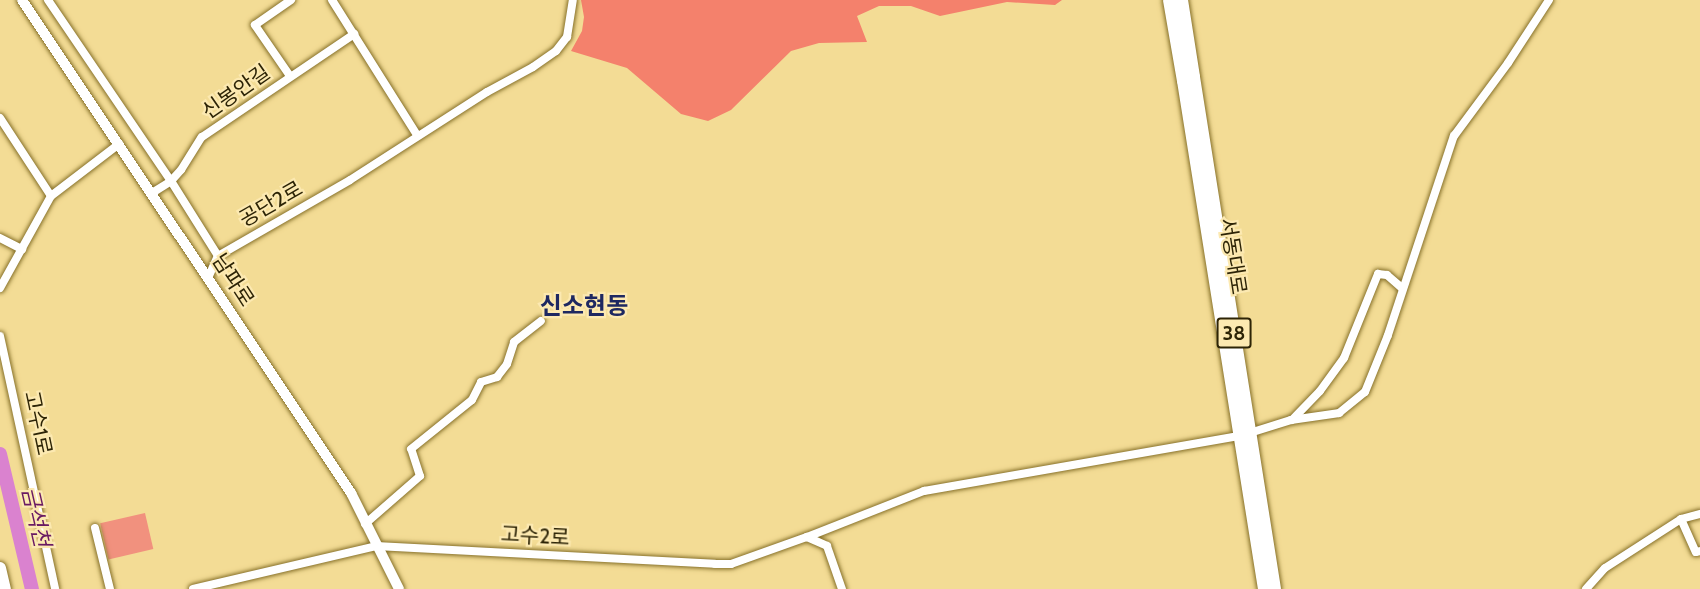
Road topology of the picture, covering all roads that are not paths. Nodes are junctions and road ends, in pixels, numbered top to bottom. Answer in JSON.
{"nodes":[{"id":1,"x":22,"y":0,"type":"edge"},
{"id":2,"x":48,"y":0,"type":"edge"},
{"id":3,"x":291,"y":0,"type":"edge"},
{"id":4,"x":332,"y":0,"type":"edge"},
{"id":5,"x":573,"y":0,"type":"edge"},
{"id":6,"x":1170,"y":0,"type":"edge"},
{"id":7,"x":1181,"y":0,"type":"edge"},
{"id":8,"x":1550,"y":0,"type":"edge"},
{"id":9,"x":354,"y":34,"type":"junction"},
{"id":10,"x":290,"y":76,"type":"junction"},
{"id":11,"x":1189,"y":79,"type":"junction"},
{"id":12,"x":0,"y":121,"type":"edge"},
{"id":13,"x":417,"y":135,"type":"junction"},
{"id":14,"x":119,"y":144,"type":"junction"},
{"id":15,"x":171,"y":181,"type":"junction"},
{"id":16,"x":152,"y":193,"type":"junction"},
{"id":17,"x":51,"y":196,"type":"junction"},
{"id":18,"x":0,"y":238,"type":"edge"},
{"id":19,"x":22,"y":249,"type":"junction"},
{"id":20,"x":218,"y":256,"type":"junction"},
{"id":21,"x":208,"y":278,"type":"junction"},
{"id":22,"x":0,"y":288,"type":"edge"},
{"id":23,"x":1402,"y":288,"type":"junction"},
{"id":24,"x":541,"y":321,"type":"dead end"},
{"id":25,"x":0,"y":336,"type":"edge"},
{"id":26,"x":1291,"y":420,"type":"junction"},
{"id":27,"x":1245,"y":435,"type":"junction"},
{"id":28,"x":1700,"y":514,"type":"edge"},
{"id":29,"x":1681,"y":519,"type":"junction"},
{"id":30,"x":365,"y":524,"type":"junction"},
{"id":31,"x":95,"y":528,"type":"dead end"},
{"id":32,"x":807,"y":537,"type":"junction"},
{"id":33,"x":376,"y":546,"type":"junction"},
{"id":34,"x":1700,"y":551,"type":"edge"},
{"id":35,"x":0,"y":568,"type":"edge"},
{"id":36,"x":5,"y":589,"type":"edge"},
{"id":37,"x":55,"y":589,"type":"edge"},
{"id":38,"x":110,"y":589,"type":"edge"},
{"id":39,"x":193,"y":589,"type":"edge"},
{"id":40,"x":399,"y":589,"type":"edge"},
{"id":41,"x":842,"y":589,"type":"edge"},
{"id":42,"x":1264,"y":589,"type":"edge"},
{"id":43,"x":1274,"y":589,"type":"edge"},
{"id":44,"x":1586,"y":589,"type":"edge"}],
"edges":[{"from":1,"to":14,"type":"street","name":"남파로"},
{"from":2,"to":15,"type":"street"},
{"from":3,"to":10,"type":"street"},
{"from":4,"to":9,"type":"street"},
{"from":5,"to":13,"type":"street","name":"공단2로"},
{"from":6,"to":11,"type":"main road","name":"서동대로","number":"38"},
{"from":7,"to":11,"type":"main road","name":"서동대로","number":"38"},
{"from":8,"to":23,"type":"street","name":"고수2로"},
{"from":9,"to":10,"type":"street","name":"신봉안길"},
{"from":9,"to":13,"type":"street"},
{"from":10,"to":15,"type":"street","name":"신봉안길"},
{"from":11,"to":27,"type":"main road","name":"서동대로","number":"38"},
{"from":12,"to":17,"type":"street"},
{"from":13,"to":20,"type":"street","name":"공단2로"},
{"from":14,"to":16,"type":"street","name":"남파로"},
{"from":14,"to":17,"type":"street"},
{"from":15,"to":16,"type":"street","name":"신봉안길"},
{"from":15,"to":20,"type":"street"},
{"from":16,"to":21,"type":"street","name":"남파로"},
{"from":17,"to":19,"type":"street"},
{"from":18,"to":19,"type":"street"},
{"from":19,"to":22,"type":"street"},
{"from":20,"to":21,"type":"street"},
{"from":21,"to":30,"type":"street","name":"남파로"},
{"from":23,"to":26,"type":"street","name":"고수2로"},
{"from":23,"to":26,"type":"street"},
{"from":24,"to":30,"type":"street"},
{"from":25,"to":37,"type":"street","name":"고수1로"},
{"from":26,"to":27,"type":"street","name":"고수2로"},
{"from":27,"to":32,"type":"street","name":"고수2로"},
{"from":27,"to":42,"type":"main road","name":"서동대로","number":"38"},
{"from":27,"to":43,"type":"main road","name":"서동대로","number":"38"},
{"from":28,"to":29,"type":"street"},
{"from":29,"to":34,"type":"street"},
{"from":29,"to":44,"type":"street"},
{"from":30,"to":33,"type":"street","name":"남파로"},
{"from":31,"to":38,"type":"street"},
{"from":32,"to":33,"type":"street","name":"고수2로"},
{"from":32,"to":41,"type":"street"},
{"from":33,"to":39,"type":"street","name":"고수2로"},
{"from":33,"to":40,"type":"street","name":"남파로"},
{"from":35,"to":36,"type":"main road"}]}
